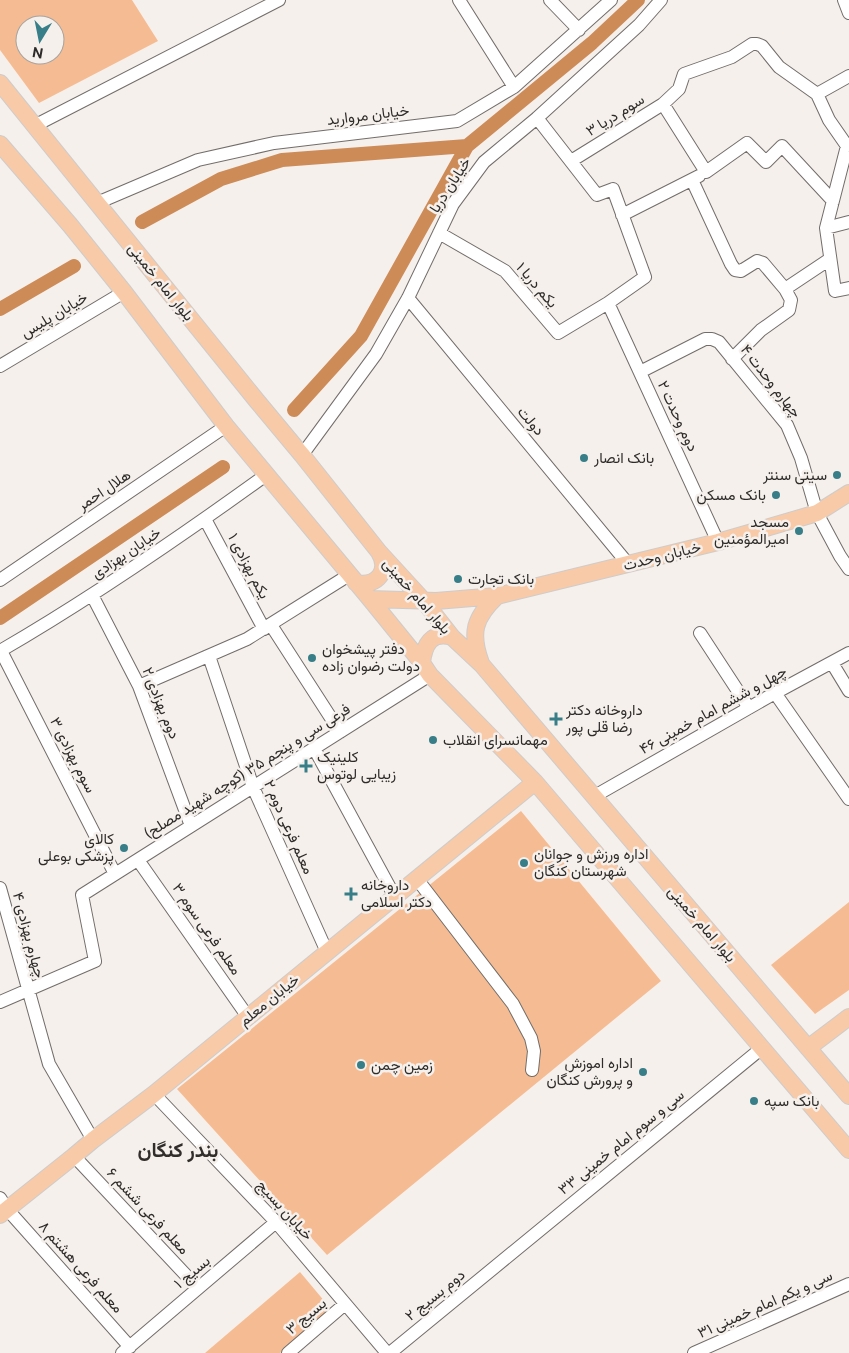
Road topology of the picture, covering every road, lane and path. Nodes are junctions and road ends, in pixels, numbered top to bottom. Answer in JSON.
{"nodes":[{"id":1,"x":279,"y":0,"type":"edge"},
{"id":2,"x":459,"y":0,"type":"edge"},
{"id":3,"x":550,"y":0,"type":"edge"},
{"id":4,"x":610,"y":0,"type":"edge"},
{"id":5,"x":661,"y":0,"type":"edge"},
{"id":6,"x":844,"y":0,"type":"edge"},
{"id":7,"x":849,"y":13,"type":"edge"},
{"id":8,"x":579,"y":30,"type":"junction"},
{"id":9,"x":849,"y":76,"type":"edge"},
{"id":10,"x":0,"y":84,"type":"edge"},
{"id":11,"x":514,"y":87,"type":"junction"},
{"id":12,"x":817,"y":94,"type":"junction"},
{"id":13,"x":663,"y":104,"type":"junction"},
{"id":14,"x":537,"y":118,"type":"junction"},
{"id":15,"x":34,"y":126,"type":"junction"},
{"id":16,"x":0,"y":144,"type":"edge"},
{"id":17,"x":848,"y":145,"type":"edge"},
{"id":18,"x":571,"y":161,"type":"junction"},
{"id":19,"x":706,"y":172,"type":"junction"},
{"id":20,"x":692,"y":180,"type":"junction"},
{"id":21,"x":833,"y":201,"type":"junction"},
{"id":22,"x":97,"y":203,"type":"junction"},
{"id":23,"x":622,"y":214,"type":"junction"},
{"id":24,"x":849,"y":222,"type":"edge"},
{"id":25,"x":826,"y":228,"type":"junction"},
{"id":26,"x":439,"y":233,"type":"junction"},
{"id":27,"x":830,"y":259,"type":"junction"},
{"id":28,"x":849,"y":288,"type":"edge"},
{"id":29,"x":785,"y":289,"type":"junction"},
{"id":30,"x":124,"y":292,"type":"junction"},
{"id":31,"x":408,"y":298,"type":"junction"},
{"id":32,"x":608,"y":303,"type":"junction"},
{"id":33,"x":732,"y":359,"type":"junction"},
{"id":34,"x":0,"y":366,"type":"edge"},
{"id":35,"x":640,"y":372,"type":"junction"},
{"id":36,"x":226,"y":426,"type":"junction"},
{"id":37,"x":302,"y":455,"type":"junction"},
{"id":38,"x":266,"y":475,"type":"junction"},
{"id":39,"x":849,"y":493,"type":"edge"},
{"id":40,"x":817,"y":512,"type":"junction"},
{"id":41,"x":205,"y":519,"type":"junction"},
{"id":42,"x":718,"y":542,"type":"junction"},
{"id":43,"x":378,"y":552,"type":"junction"},
{"id":44,"x":844,"y":554,"type":"edge"},
{"id":45,"x":629,"y":565,"type":"junction"},
{"id":46,"x":849,"y":569,"type":"edge"},
{"id":47,"x":353,"y":579,"type":"junction"},
{"id":48,"x":0,"y":580,"type":"edge"},
{"id":49,"x":92,"y":595,"type":"junction"},
{"id":50,"x":498,"y":596,"type":"junction"},
{"id":51,"x":370,"y":599,"type":"junction"},
{"id":52,"x":423,"y":600,"type":"junction"},
{"id":53,"x":267,"y":627,"type":"junction"},
{"id":54,"x":700,"y":633,"type":"dead end"},
{"id":55,"x":452,"y":637,"type":"junction"},
{"id":56,"x":0,"y":651,"type":"edge"},
{"id":57,"x":849,"y":653,"type":"edge"},
{"id":58,"x":208,"y":656,"type":"junction"},
{"id":59,"x":832,"y":662,"type":"junction"},
{"id":60,"x":482,"y":666,"type":"junction"},
{"id":61,"x":426,"y":669,"type":"junction"},
{"id":62,"x":139,"y":686,"type":"junction"},
{"id":63,"x":849,"y":691,"type":"edge"},
{"id":64,"x":775,"y":693,"type":"junction"},
{"id":65,"x":749,"y":708,"type":"junction"},
{"id":66,"x":340,"y":732,"type":"junction"},
{"id":67,"x":314,"y":748,"type":"junction"},
{"id":68,"x":535,"y":782,"type":"junction"},
{"id":69,"x":253,"y":787,"type":"junction"},
{"id":70,"x":593,"y":797,"type":"junction"},
{"id":71,"x":849,"y":799,"type":"edge"},
{"id":72,"x":191,"y":826,"type":"junction"},
{"id":73,"x":138,"y":860,"type":"junction"},
{"id":74,"x":115,"y":874,"type":"junction"},
{"id":75,"x":417,"y":879,"type":"junction"},
{"id":76,"x":0,"y":888,"type":"edge"},
{"id":77,"x":394,"y":897,"type":"junction"},
{"id":78,"x":327,"y":952,"type":"junction"},
{"id":79,"x":27,"y":990,"type":"junction"},
{"id":80,"x":0,"y":1002,"type":"edge"},
{"id":81,"x":248,"y":1017,"type":"junction"},
{"id":82,"x":849,"y":1018,"type":"edge"},
{"id":83,"x":762,"y":1048,"type":"junction"},
{"id":84,"x":808,"y":1048,"type":"junction"},
{"id":85,"x":532,"y":1070,"type":"dead end"},
{"id":86,"x":154,"y":1094,"type":"junction"},
{"id":87,"x":849,"y":1096,"type":"edge"},
{"id":88,"x":93,"y":1140,"type":"junction"},
{"id":89,"x":848,"y":1148,"type":"edge"},
{"id":90,"x":74,"y":1156,"type":"junction"},
{"id":91,"x":2,"y":1207,"type":"edge"},
{"id":92,"x":276,"y":1222,"type":"junction"},
{"id":93,"x":500,"y":1262,"type":"joint"},
{"id":94,"x":849,"y":1284,"type":"edge"},
{"id":95,"x":198,"y":1288,"type":"junction"},
{"id":96,"x":345,"y":1304,"type":"junction"},
{"id":97,"x":126,"y":1350,"type":"edge"},
{"id":98,"x":288,"y":1353,"type":"edge"},
{"id":99,"x":388,"y":1353,"type":"edge"},
{"id":100,"x":694,"y":1353,"type":"edge"}],
"edges":[{"from":1,"to":15,"type":"street"},
{"from":2,"to":11,"type":"street"},
{"from":3,"to":8,"type":"street"},
{"from":4,"to":8,"type":"street","name":"خیابان مروارید"},
{"from":5,"to":14,"type":"street","name":"خیابان دریا"},
{"from":6,"to":7,"type":"street"},
{"from":8,"to":11,"type":"street","name":"خیابان مروارید"},
{"from":9,"to":12,"type":"street"},
{"from":10,"to":15,"type":"main road","name":"بلوار امام خمینی"},
{"from":11,"to":22,"type":"street","name":"خیابان مروارید"},
{"from":12,"to":13,"type":"street"},
{"from":12,"to":17,"type":"street"},
{"from":13,"to":18,"type":"street","name":"سوم دریا ۳"},
{"from":13,"to":19,"type":"street","name":"سوم دریا ۳"},
{"from":14,"to":18,"type":"street"},
{"from":14,"to":26,"type":"street","name":"خیابان دریا"},
{"from":15,"to":22,"type":"main road","name":"بلوار امام خمینی"},
{"from":16,"to":30,"type":"main road"},
{"from":17,"to":21,"type":"street"},
{"from":18,"to":23,"type":"street"},
{"from":19,"to":20,"type":"street"},
{"from":19,"to":21,"type":"street"},
{"from":20,"to":23,"type":"street"},
{"from":20,"to":29,"type":"street"},
{"from":21,"to":25,"type":"street"},
{"from":22,"to":37,"type":"main road","name":"بلوار امام خمینی"},
{"from":23,"to":32,"type":"street"},
{"from":24,"to":25,"type":"street"},
{"from":25,"to":27,"type":"street"},
{"from":26,"to":31,"type":"street","name":"خیابان دریا"},
{"from":26,"to":32,"type":"street","name":"یکم دریا ۱"},
{"from":27,"to":28,"type":"street"},
{"from":27,"to":29,"type":"street"},
{"from":29,"to":33,"type":"street"},
{"from":30,"to":34,"type":"street","name":"خیابان پلیس"},
{"from":30,"to":36,"type":"main road"},
{"from":31,"to":37,"type":"street","name":"خیابان دریا"},
{"from":31,"to":45,"type":"street","name":"دولت"},
{"from":32,"to":35,"type":"street","name":"دوم وحدت ۲"},
{"from":33,"to":35,"type":"street","name":"چهارم وحدت ۴"},
{"from":33,"to":40,"type":"street","name":"چهارم وحدت ۴"},
{"from":35,"to":42,"type":"street","name":"دوم وحدت ۲"},
{"from":36,"to":38,"type":"main road"},
{"from":36,"to":48,"type":"street","name":"هلال احمر"},
{"from":37,"to":43,"type":"main road","name":"بلوار امام خمینی"},
{"from":38,"to":41,"type":"street","name":"خیابان بهزادی"},
{"from":38,"to":47,"type":"main road"},
{"from":39,"to":40,"type":"main road","name":"خیابان وحدت"},
{"from":40,"to":42,"type":"main road","name":"خیابان وحدت"},
{"from":40,"to":44,"type":"street","name":"چهارم وحدت ۴"},
{"from":41,"to":49,"type":"street","name":"خیابان بهزادی"},
{"from":41,"to":53,"type":"street","name":"یکم بهزادی ۱"},
{"from":42,"to":45,"type":"main road","name":"خیابان وحدت"},
{"from":43,"to":47,"type":"main road"},
{"from":43,"to":52,"type":"main road","name":"بلوار امام خمینی"},
{"from":44,"to":46,"type":"street","name":"چهارم وحدت ۴"},
{"from":45,"to":50,"type":"main road","name":"خیابان وحدت"},
{"from":47,"to":51,"type":"main road"},
{"from":47,"to":53,"type":"street"},
{"from":49,"to":56,"type":"street","name":"خیابان بهزادی"},
{"from":49,"to":62,"type":"street","name":"دوم بهزادی ۲"},
{"from":50,"to":52,"type":"main road","name":"خیابان وحدت"},
{"from":50,"to":60,"type":"main road"},
{"from":51,"to":52,"type":"main road","name":"خیابان وحدت"},
{"from":51,"to":61,"type":"main road"},
{"from":52,"to":55,"type":"main road","name":"بلوار امام خمینی"},
{"from":53,"to":58,"type":"street"},
{"from":53,"to":66,"type":"street","name":"یکم بهزادی ۱"},
{"from":54,"to":65,"type":"street"},
{"from":55,"to":60,"type":"main road","name":"بلوار امام خمینی"},
{"from":55,"to":61,"type":"main road"},
{"from":56,"to":74,"type":"street","name":"سوم بهزادی ۳"},
{"from":57,"to":59,"type":"street","name":"چهل و ششم امام خمینی ۴۶"},
{"from":58,"to":62,"type":"street"},
{"from":58,"to":69,"type":"street","name":"معلم فرعی دوم ۲"},
{"from":59,"to":63,"type":"street"},
{"from":59,"to":64,"type":"street","name":"چهل و ششم امام خمینی ۴۶"},
{"from":60,"to":70,"type":"main road","name":"بلوار امام خمینی"},
{"from":61,"to":66,"type":"street","name":"فرعی سی و پنجم ۳۵ (کوچه شهید مصلح)"},
{"from":61,"to":68,"type":"main road"},
{"from":62,"to":72,"type":"street","name":"دوم بهزادی ۲"},
{"from":64,"to":65,"type":"street","name":"چهل و ششم امام خمینی ۴۶"},
{"from":64,"to":71,"type":"street"},
{"from":65,"to":70,"type":"street","name":"چهل و ششم امام خمینی ۴۶"},
{"from":66,"to":67,"type":"street","name":"فرعی سی و پنجم ۳۵ (کوچه شهید مصلح)"},
{"from":67,"to":69,"type":"street","name":"فرعی سی و پنجم ۳۵ (کوچه شهید مصلح)"},
{"from":67,"to":77,"type":"street"},
{"from":68,"to":75,"type":"main road","name":"خیابان معلم"},
{"from":68,"to":83,"type":"main road"},
{"from":69,"to":72,"type":"street","name":"فرعی سی و پنجم ۳۵ (کوچه شهید مصلح)"},
{"from":69,"to":78,"type":"street","name":"معلم فرعی دوم ۲"},
{"from":70,"to":84,"type":"main road","name":"بلوار امام خمینی"},
{"from":72,"to":73,"type":"street","name":"فرعی سی و پنجم ۳۵ (کوچه شهید مصلح)"},
{"from":73,"to":74,"type":"street","name":"فرعی سی و پنجم ۳۵ (کوچه شهید مصلح)"},
{"from":73,"to":81,"type":"street","name":"معلم فرعی سوم ۳"},
{"from":74,"to":79,"type":"street","name":"فرعی سی و پنجم ۳۵ (کوچه شهید مصلح)"},
{"from":75,"to":77,"type":"main road","name":"خیابان معلم"},
{"from":75,"to":85,"type":"street"},
{"from":76,"to":79,"type":"street","name":"چهارم بهزادی ۴"},
{"from":77,"to":78,"type":"main road","name":"خیابان معلم"},
{"from":78,"to":81,"type":"main road","name":"خیابان معلم"},
{"from":79,"to":80,"type":"street"},
{"from":79,"to":88,"type":"street","name":"چهارم بهزادی ۴"},
{"from":81,"to":86,"type":"main road","name":"خیابان معلم"},
{"from":82,"to":84,"type":"main road"},
{"from":83,"to":89,"type":"main road"},
{"from":83,"to":93,"type":"street","name":"سی و سوم امام خمینی ۳۳"},
{"from":84,"to":87,"type":"main road","name":"بلوار امام خمینی"},
{"from":86,"to":88,"type":"main road","name":"خیابان معلم"},
{"from":86,"to":92,"type":"street","name":"خیابان بسیج"},
{"from":88,"to":90,"type":"main road","name":"خیابان معلم"},
{"from":90,"to":91,"type":"main road","name":"خیابان معلم"},
{"from":90,"to":95,"type":"street","name":"معلم فرعی ششم ۶"},
{"from":91,"to":97,"type":"street","name":"معلم فرعی هشتم ۸"},
{"from":92,"to":95,"type":"street","name":"بسیج ۱"},
{"from":92,"to":96,"type":"street","name":"خیابان بسیج"},
{"from":93,"to":99,"type":"street","name":"دوم بسیج ۲"},
{"from":94,"to":100,"type":"street","name":"سی و یکم امام خمینی ۳۱"},
{"from":95,"to":97,"type":"street","name":"بسیج ۱"},
{"from":96,"to":98,"type":"street","name":"بسیج ۳"},
{"from":96,"to":99,"type":"street","name":"خیابان بسیج"}]}
